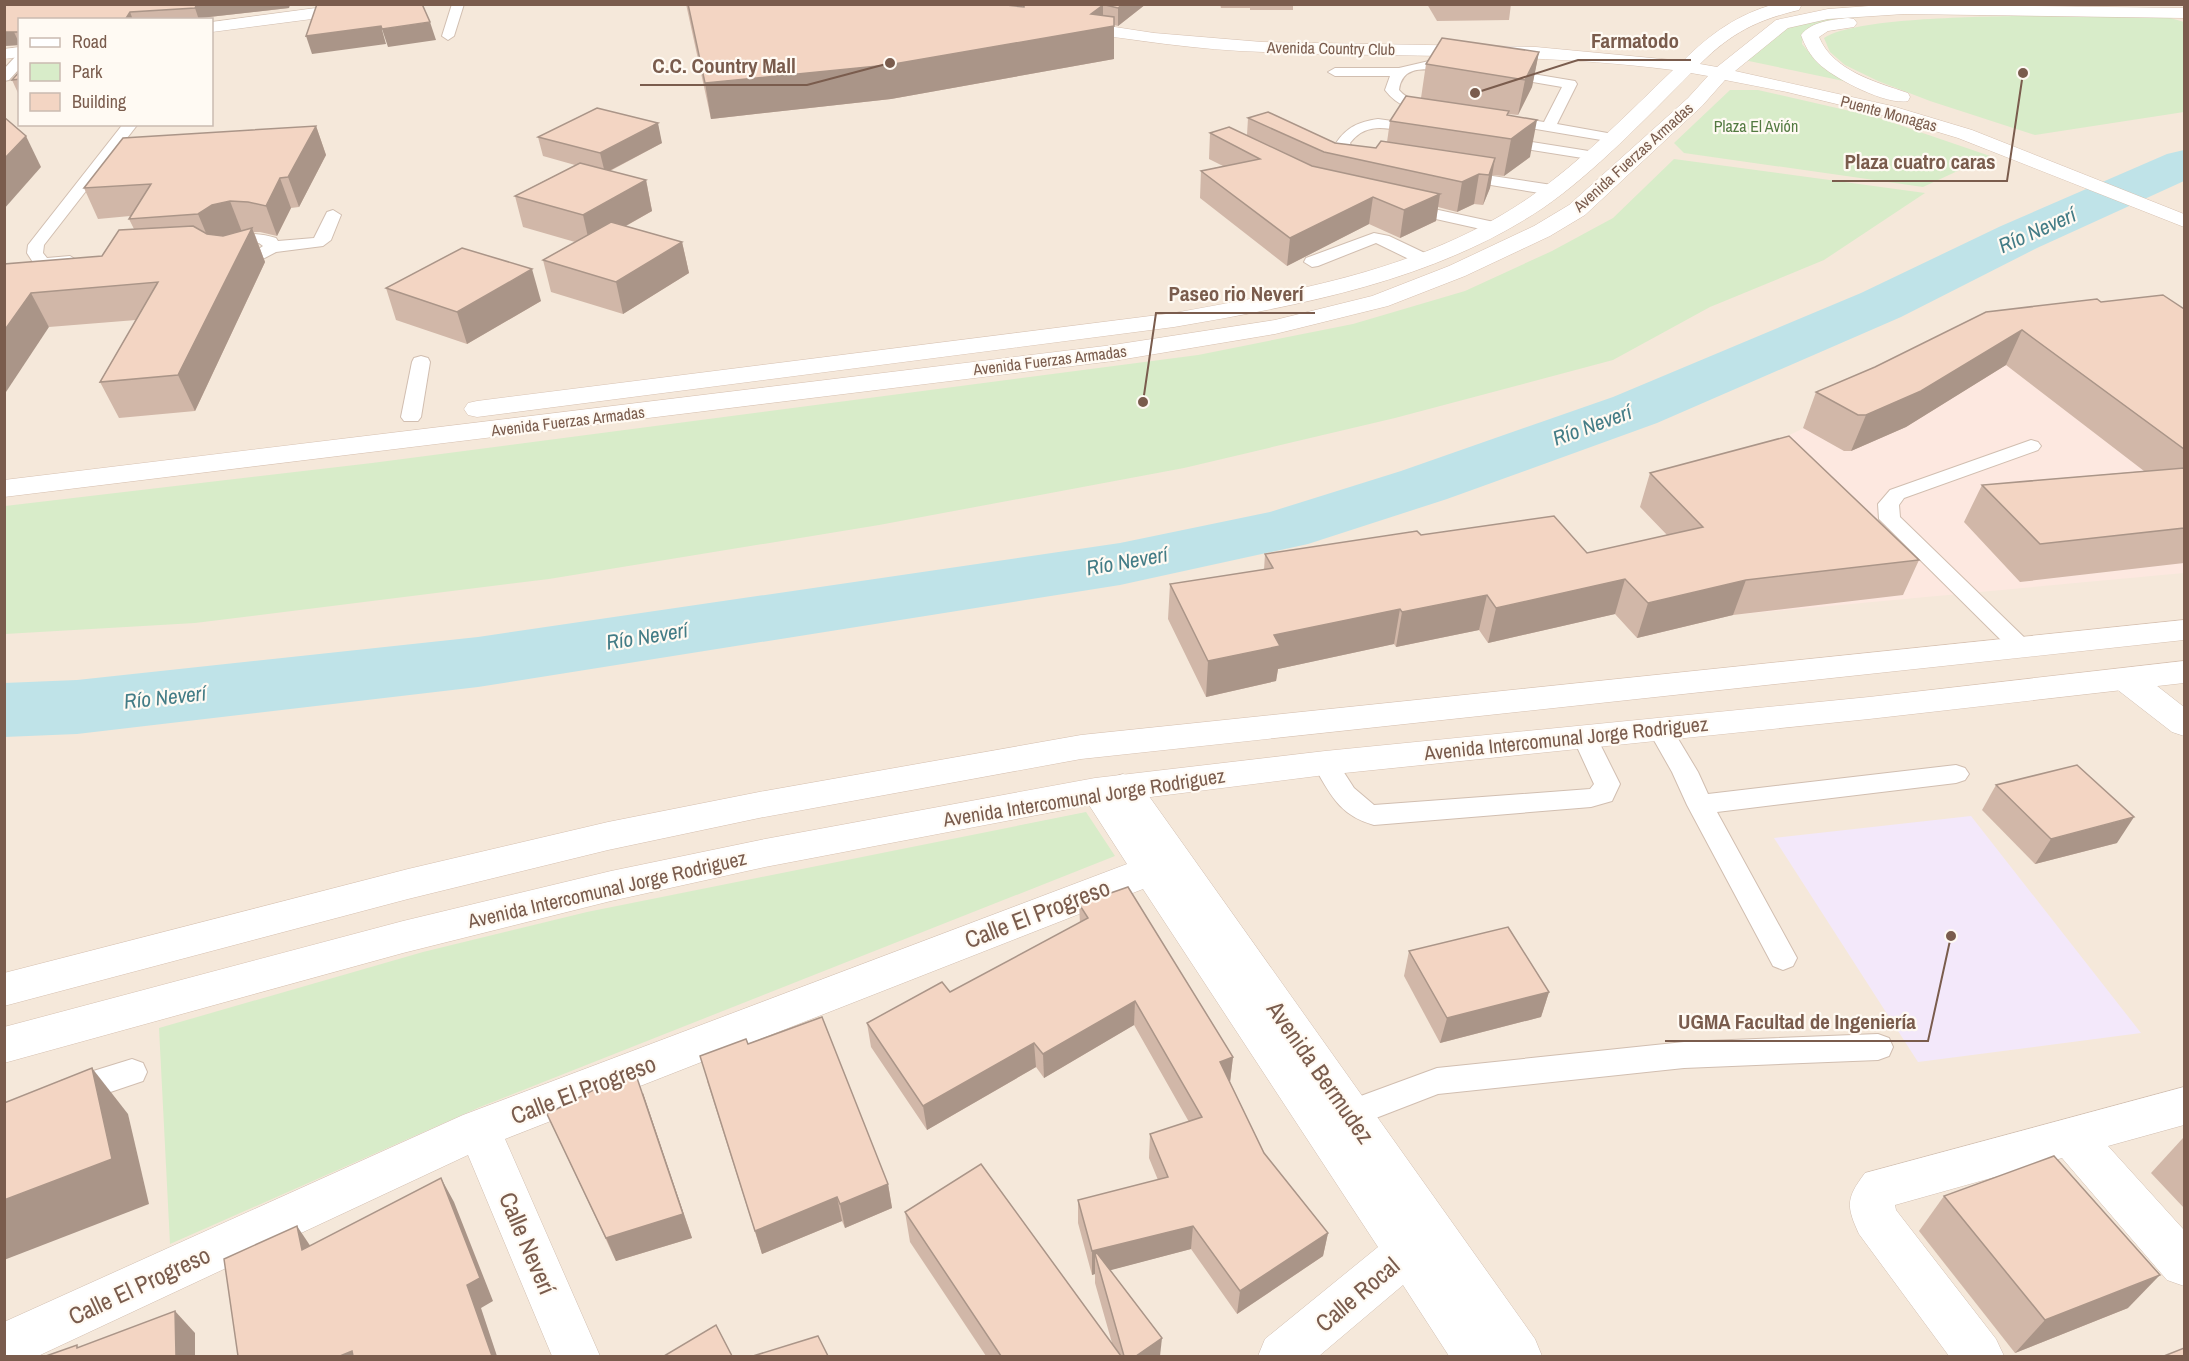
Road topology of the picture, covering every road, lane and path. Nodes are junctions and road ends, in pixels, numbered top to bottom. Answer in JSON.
{"nodes":[{"id":1,"x":389,"y":4,"type":"edge"},
{"id":2,"x":458,"y":4,"type":"edge"},
{"id":3,"x":1800,"y":4,"type":"edge"},
{"id":4,"x":2012,"y":11,"type":"junction"},
{"id":5,"x":2184,"y":13,"type":"edge"},
{"id":6,"x":213,"y":27,"type":"edge"},
{"id":7,"x":448,"y":36,"type":"dead end"},
{"id":8,"x":1430,"y":50,"type":"junction"},
{"id":9,"x":1504,"y":52,"type":"junction"},
{"id":10,"x":18,"y":62,"type":"edge"},
{"id":11,"x":1693,"y":62,"type":"junction"},
{"id":12,"x":1455,"y":66,"type":"junction"},
{"id":13,"x":1727,"y":68,"type":"junction"},
{"id":14,"x":1335,"y":72,"type":"dead end"},
{"id":15,"x":1403,"y":72,"type":"junction"},
{"id":16,"x":1506,"y":73,"type":"junction"},
{"id":17,"x":4,"y":77,"type":"edge"},
{"id":18,"x":1943,"y":111,"type":"junction"},
{"id":19,"x":1491,"y":116,"type":"edge"},
{"id":20,"x":129,"y":126,"type":"edge"},
{"id":21,"x":1549,"y":127,"type":"junction"},
{"id":22,"x":1442,"y":132,"type":"edge"},
{"id":23,"x":1613,"y":138,"type":"junction"},
{"id":24,"x":1489,"y":139,"type":"edge"},
{"id":25,"x":1595,"y":156,"type":"junction"},
{"id":26,"x":1384,"y":164,"type":"edge"},
{"id":27,"x":2099,"y":166,"type":"dead end"},
{"id":28,"x":1440,"y":173,"type":"edge"},
{"id":29,"x":1552,"y":190,"type":"junction"},
{"id":30,"x":1395,"y":205,"type":"edge"},
{"id":31,"x":333,"y":215,"type":"dead end"},
{"id":32,"x":2184,"y":221,"type":"edge"},
{"id":33,"x":1494,"y":227,"type":"junction"},
{"id":34,"x":210,"y":252,"type":"edge"},
{"id":35,"x":1423,"y":259,"type":"junction"},
{"id":36,"x":88,"y":260,"type":"edge"},
{"id":37,"x":1312,"y":262,"type":"dead end"},
{"id":38,"x":421,"y":362,"type":"dead end"},
{"id":39,"x":411,"y":417,"type":"junction"},
{"id":40,"x":2031,"y":446,"type":"dead end"},
{"id":41,"x":4,"y":467,"type":"edge"},
{"id":42,"x":4,"y":489,"type":"edge"},
{"id":43,"x":2184,"y":630,"type":"edge"},
{"id":44,"x":2022,"y":648,"type":"junction"},
{"id":45,"x":2184,"y":672,"type":"edge"},
{"id":46,"x":2126,"y":679,"type":"junction"},
{"id":47,"x":2184,"y":724,"type":"edge"},
{"id":48,"x":1659,"y":728,"type":"junction"},
{"id":49,"x":1584,"y":736,"type":"junction"},
{"id":50,"x":1325,"y":763,"type":"junction"},
{"id":51,"x":1956,"y":774,"type":"dead end"},
{"id":52,"x":1110,"y":789,"type":"junction"},
{"id":53,"x":1700,"y":805,"type":"junction"},
{"id":54,"x":1163,"y":865,"type":"junction"},
{"id":55,"x":1783,"y":958,"type":"dead end"},
{"id":56,"x":4,"y":990,"type":"edge"},
{"id":57,"x":4,"y":1045,"type":"edge"},
{"id":58,"x":1878,"y":1047,"type":"dead end"},
{"id":59,"x":132,"y":1072,"type":"dead end"},
{"id":60,"x":47,"y":1099,"type":"edge"},
{"id":61,"x":2184,"y":1106,"type":"edge"},
{"id":62,"x":1350,"y":1114,"type":"junction"},
{"id":63,"x":479,"y":1129,"type":"junction"},
{"id":64,"x":2072,"y":1136,"type":"junction"},
{"id":65,"x":1420,"y":1242,"type":"junction"},
{"id":66,"x":2184,"y":1264,"type":"edge"},
{"id":67,"x":4,"y":1347,"type":"edge"},
{"id":68,"x":576,"y":1356,"type":"edge"},
{"id":69,"x":1282,"y":1356,"type":"edge"},
{"id":70,"x":1478,"y":1356,"type":"edge"},
{"id":71,"x":1518,"y":1356,"type":"edge"},
{"id":72,"x":1979,"y":1356,"type":"edge"}],
"edges":[{"from":1,"to":6,"type":"street"},
{"from":2,"to":7,"type":"lane"},
{"from":3,"to":11,"type":"street","name":"Avenida Fuerzas Armadas"},
{"from":4,"to":5,"type":"street","name":"Avenida Fuerzas Armadas"},
{"from":4,"to":13,"type":"street","name":"Avenida Fuerzas Armadas"},
{"from":4,"to":18,"type":"street"},
{"from":8,"to":9,"type":"street","name":"Avenida Country Club"},
{"from":8,"to":11,"type":"street","name":"Avenida Country Club"},
{"from":8,"to":12,"type":"lane"},
{"from":9,"to":11,"type":"street","name":"Avenida Country Club"},
{"from":9,"to":16,"type":"lane"},
{"from":10,"to":17,"type":"lane"},
{"from":11,"to":13,"type":"street","name":"Puente Monagas"},
{"from":11,"to":23,"type":"street","name":"Avenida Fuerzas Armadas"},
{"from":12,"to":15,"type":"lane"},
{"from":12,"to":15,"type":"lane"},
{"from":12,"to":16,"type":"lane"},
{"from":13,"to":18,"type":"street","name":"Puente Monagas"},
{"from":13,"to":32,"type":"street","name":"Puente Monagas"},
{"from":13,"to":42,"type":"street","name":"Avenida Fuerzas Armadas"},
{"from":14,"to":15,"type":"lane"},
{"from":16,"to":21,"type":"lane"},
{"from":18,"to":27,"type":"street","name":"Puente Monagas"},
{"from":19,"to":21,"type":"lane"},
{"from":20,"to":36,"type":"lane"},
{"from":21,"to":23,"type":"lane"},
{"from":22,"to":26,"type":"lane"},
{"from":23,"to":25,"type":"street","name":"Avenida Fuerzas Armadas"},
{"from":24,"to":25,"type":"lane"},
{"from":25,"to":29,"type":"street","name":"Avenida Fuerzas Armadas"},
{"from":28,"to":29,"type":"lane"},
{"from":29,"to":33,"type":"street","name":"Avenida Fuerzas Armadas"},
{"from":30,"to":33,"type":"lane"},
{"from":31,"to":34,"type":"lane"},
{"from":33,"to":35,"type":"street","name":"Avenida Fuerzas Armadas"},
{"from":35,"to":37,"type":"lane"},
{"from":35,"to":39,"type":"street","name":"Avenida Fuerzas Armadas"},
{"from":38,"to":39,"type":"lane"},
{"from":39,"to":41,"type":"street","name":"Avenida Fuerzas Armadas"},
{"from":40,"to":44,"type":"lane"},
{"from":43,"to":44,"type":"street"},
{"from":44,"to":56,"type":"street"},
{"from":45,"to":46,"type":"street","name":"Avenida Intercomunal Jorge Rodriguez"},
{"from":46,"to":47,"type":"street"},
{"from":46,"to":48,"type":"street","name":"Avenida Intercomunal Jorge Rodriguez"},
{"from":48,"to":49,"type":"street","name":"Avenida Intercomunal Jorge Rodriguez"},
{"from":48,"to":53,"type":"lane"},
{"from":49,"to":50,"type":"street","name":"Avenida Intercomunal Jorge Rodriguez"},
{"from":49,"to":50,"type":"lane"},
{"from":50,"to":52,"type":"street","name":"Avenida Intercomunal Jorge Rodriguez"},
{"from":51,"to":53,"type":"lane"},
{"from":52,"to":54,"type":"street","name":"Avenida Bermudez"},
{"from":52,"to":57,"type":"street","name":"Avenida Intercomunal Jorge Rodriguez"},
{"from":53,"to":55,"type":"lane"},
{"from":54,"to":62,"type":"street","name":"Avenida Bermudez"},
{"from":54,"to":63,"type":"street","name":"Calle El Progreso"},
{"from":54,"to":65,"type":"street","name":"Avenida Bermudez"},
{"from":58,"to":62,"type":"lane"},
{"from":59,"to":60,"type":"lane"},
{"from":61,"to":64,"type":"street"},
{"from":62,"to":65,"type":"street","name":"Avenida Bermudez"},
{"from":63,"to":67,"type":"street","name":"Calle El Progreso"},
{"from":63,"to":68,"type":"street","name":"Calle Neverí"},
{"from":64,"to":66,"type":"street"},
{"from":64,"to":72,"type":"street"},
{"from":65,"to":69,"type":"street","name":"Calle Rocal"},
{"from":65,"to":70,"type":"street","name":"Avenida Bermudez"},
{"from":65,"to":71,"type":"street","name":"Avenida Bermudez"}]}
